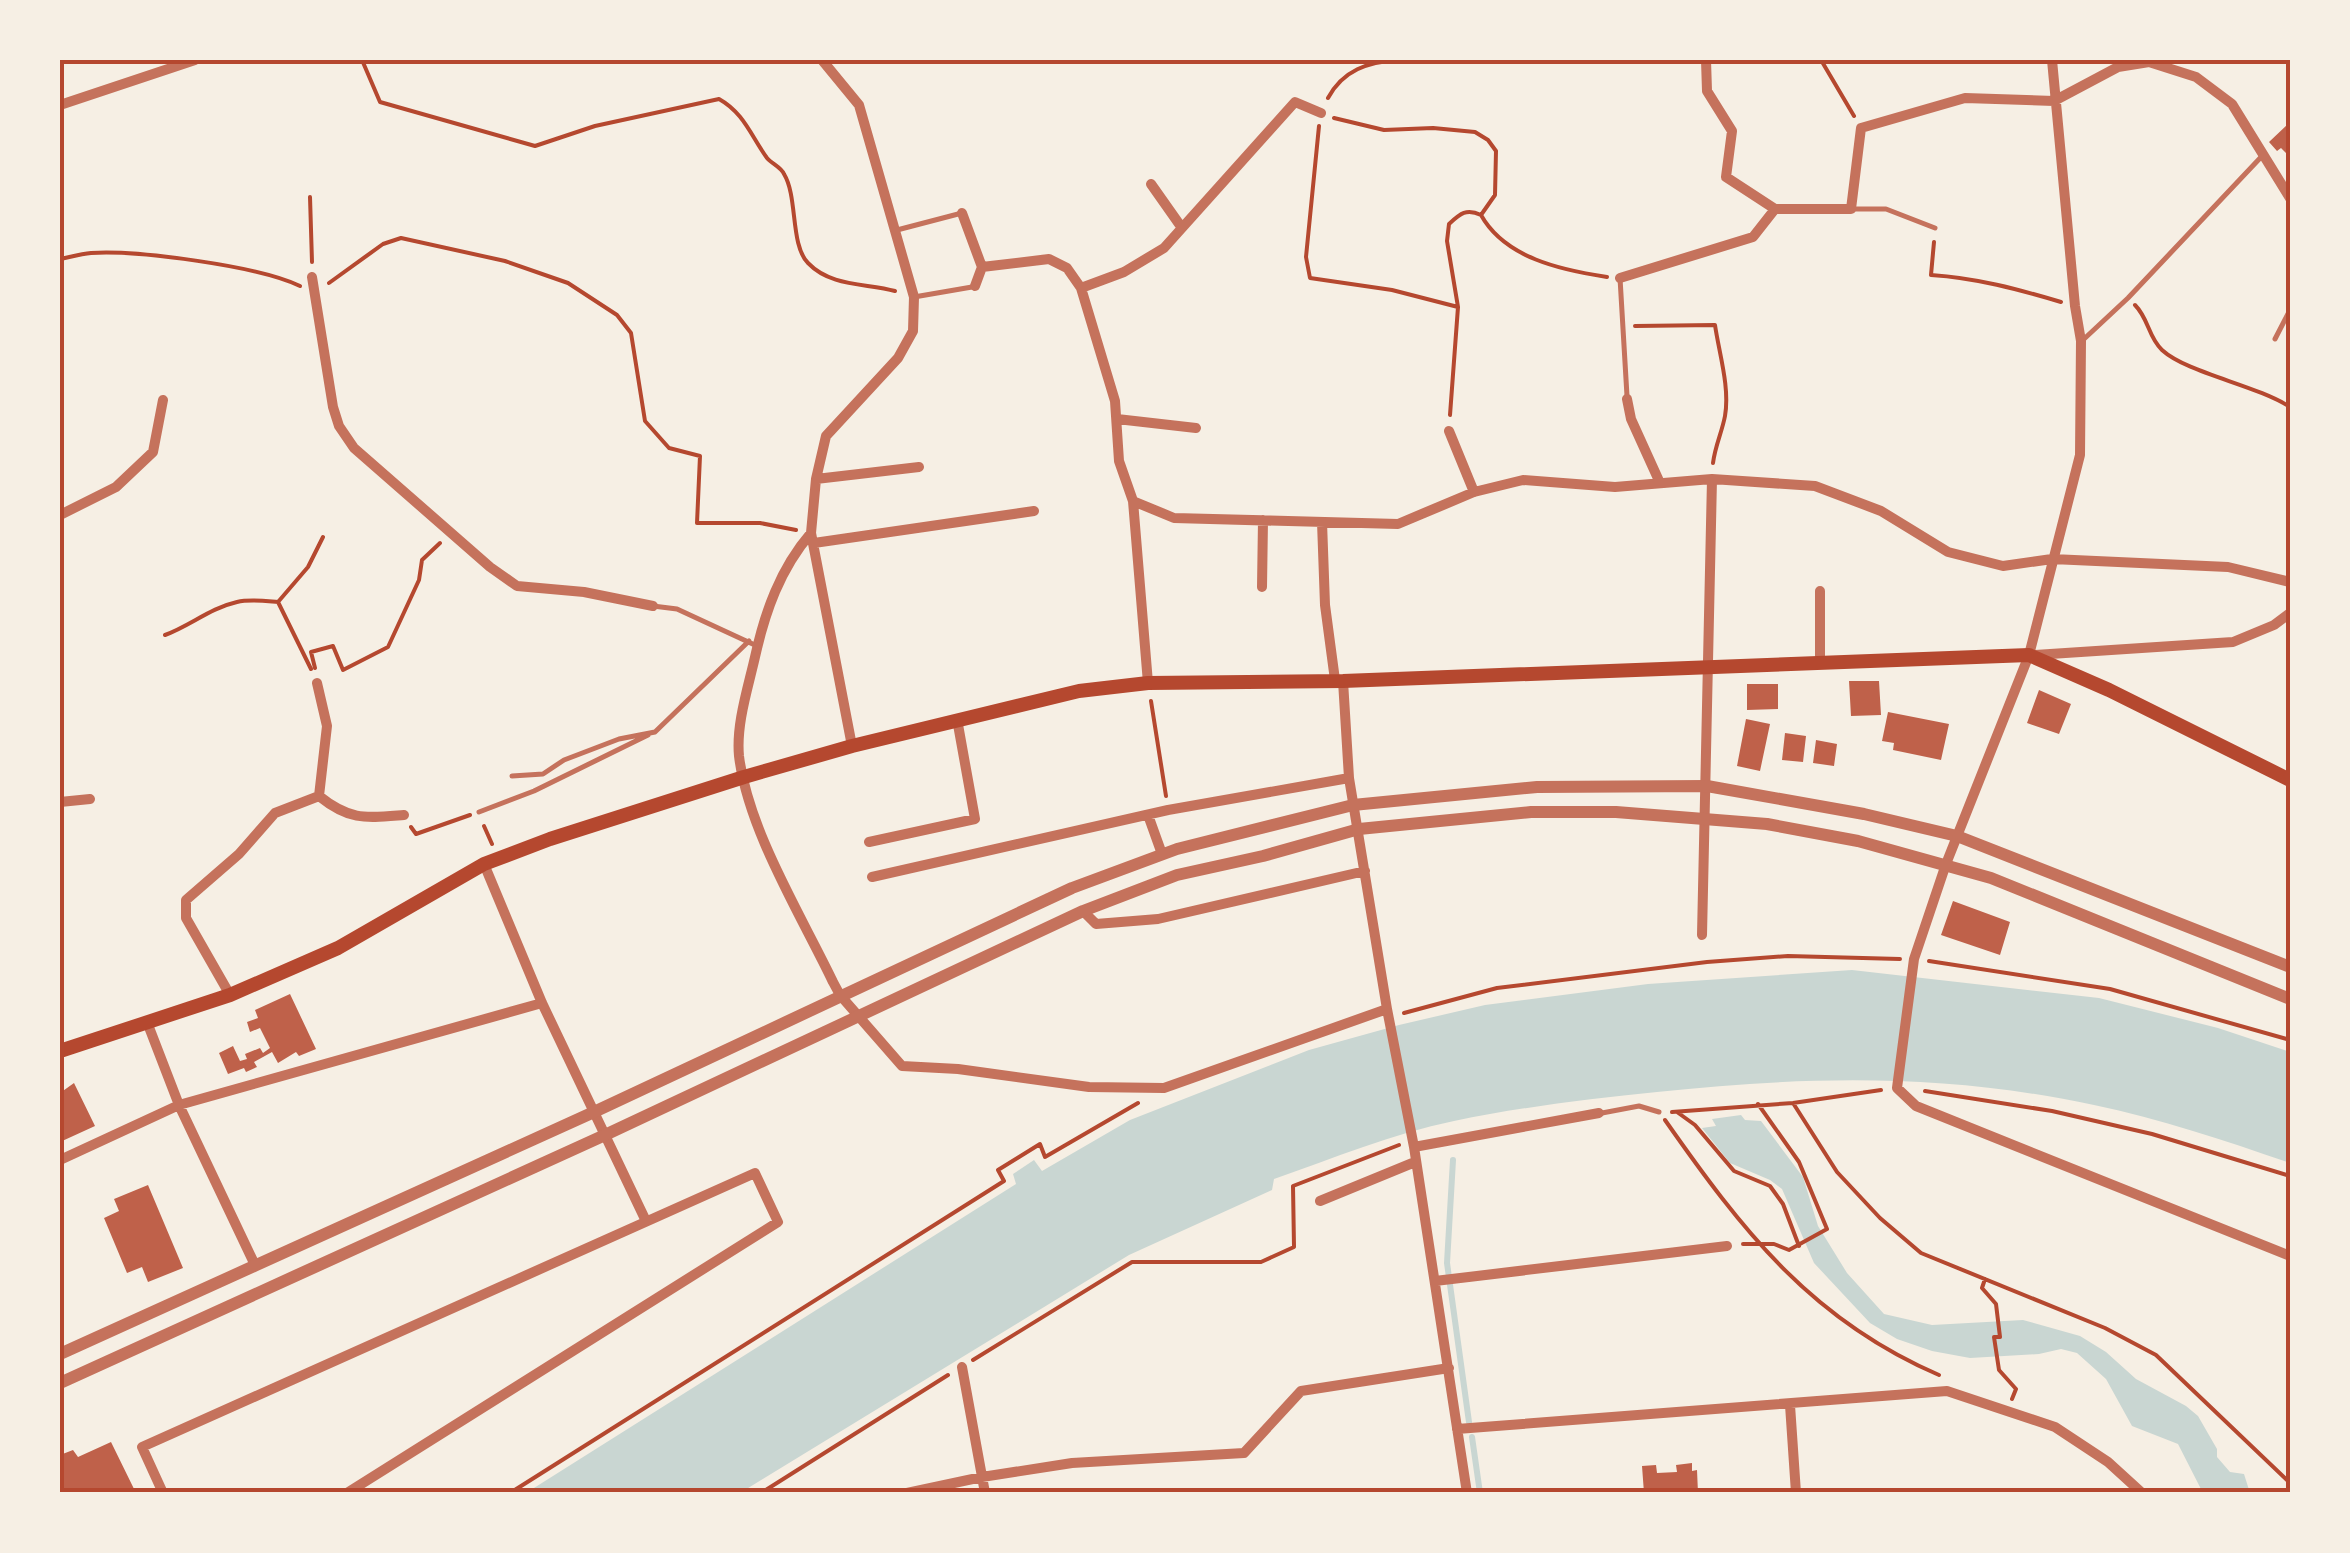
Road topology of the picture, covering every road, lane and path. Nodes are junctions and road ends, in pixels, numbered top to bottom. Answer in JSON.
{"nodes":[{"id":1,"x":362,"y":60,"type":"edge"},
{"id":2,"x":822,"y":60,"type":"edge"},
{"id":3,"x":1398,"y":60,"type":"edge"},
{"id":4,"x":1706,"y":60,"type":"edge"},
{"id":5,"x":1821,"y":60,"type":"edge"},
{"id":6,"x":2052,"y":60,"type":"edge"},
{"id":7,"x":188,"y":61,"type":"edge"},
{"id":8,"x":2054,"y":100,"type":"junction"},
{"id":9,"x":60,"y":105,"type":"edge"},
{"id":10,"x":1320,"y":113,"type":"junction"},
{"id":11,"x":1861,"y":128,"type":"junction"},
{"id":12,"x":2263,"y":155,"type":"junction"},
{"id":13,"x":1151,"y":184,"type":"dead end"},
{"id":14,"x":310,"y":197,"type":"dead end"},
{"id":15,"x":2290,"y":198,"type":"edge"},
{"id":16,"x":1775,"y":209,"type":"junction"},
{"id":17,"x":1851,"y":209,"type":"junction"},
{"id":18,"x":962,"y":213,"type":"joint"},
{"id":19,"x":1481,"y":214,"type":"junction"},
{"id":20,"x":1182,"y":228,"type":"junction"},
{"id":21,"x":1935,"y":228,"type":"joint"},
{"id":22,"x":895,"y":231,"type":"junction"},
{"id":23,"x":60,"y":260,"type":"edge"},
{"id":24,"x":982,"y":267,"type":"junction"},
{"id":25,"x":312,"y":277,"type":"joint"},
{"id":26,"x":1620,"y":278,"type":"junction"},
{"id":27,"x":975,"y":286,"type":"joint"},
{"id":28,"x":1082,"y":288,"type":"junction"},
{"id":29,"x":315,"y":294,"type":"junction"},
{"id":30,"x":914,"y":296,"type":"junction"},
{"id":31,"x":2128,"y":298,"type":"junction"},
{"id":32,"x":2075,"y":306,"type":"junction"},
{"id":33,"x":1458,"y":307,"type":"junction"},
{"id":34,"x":2290,"y":310,"type":"edge"},
{"id":35,"x":1621,"y":326,"type":"junction"},
{"id":36,"x":2275,"y":338,"type":"dead end"},
{"id":37,"x":2081,"y":341,"type":"junction"},
{"id":38,"x":1627,"y":399,"type":"joint"},
{"id":39,"x":162,"y":400,"type":"dead end"},
{"id":40,"x":2290,"y":407,"type":"edge"},
{"id":41,"x":1116,"y":419,"type":"junction"},
{"id":42,"x":1196,"y":428,"type":"dead end"},
{"id":43,"x":1449,"y":431,"type":"joint"},
{"id":44,"x":919,"y":467,"type":"dead end"},
{"id":45,"x":816,"y":479,"type":"junction"},
{"id":46,"x":1712,"y":479,"type":"junction"},
{"id":47,"x":1660,"y":484,"type":"junction"},
{"id":48,"x":1474,"y":492,"type":"junction"},
{"id":49,"x":1133,"y":501,"type":"junction"},
{"id":50,"x":1034,"y":511,"type":"dead end"},
{"id":51,"x":60,"y":515,"type":"edge"},
{"id":52,"x":1263,"y":520,"type":"junction"},
{"id":53,"x":1322,"y":522,"type":"junction"},
{"id":54,"x":450,"y":533,"type":"junction"},
{"id":55,"x":322,"y":537,"type":"dead end"},
{"id":56,"x":812,"y":538,"type":"junction"},
{"id":57,"x":2052,"y":559,"type":"junction"},
{"id":58,"x":2290,"y":582,"type":"edge"},
{"id":59,"x":1262,"y":587,"type":"dead end"},
{"id":60,"x":1820,"y":591,"type":"dead end"},
{"id":61,"x":278,"y":602,"type":"junction"},
{"id":62,"x":653,"y":606,"type":"joint"},
{"id":63,"x":2290,"y":613,"type":"edge"},
{"id":64,"x":164,"y":635,"type":"dead end"},
{"id":65,"x":753,"y":643,"type":"junction"},
{"id":66,"x":2029,"y":655,"type":"junction"},
{"id":67,"x":1820,"y":664,"type":"junction"},
{"id":68,"x":1706,"y":668,"type":"junction"},
{"id":69,"x":1339,"y":681,"type":"junction"},
{"id":70,"x":317,"y":682,"type":"junction"},
{"id":71,"x":1149,"y":690,"type":"junction"},
{"id":72,"x":957,"y":720,"type":"junction"},
{"id":73,"x":655,"y":732,"type":"junction"},
{"id":74,"x":852,"y":746,"type":"junction"},
{"id":75,"x":512,"y":776,"type":"dead end"},
{"id":76,"x":744,"y":776,"type":"junction"},
{"id":77,"x":1348,"y":778,"type":"junction"},
{"id":78,"x":2290,"y":780,"type":"edge"},
{"id":79,"x":1707,"y":786,"type":"junction"},
{"id":80,"x":319,"y":796,"type":"junction"},
{"id":81,"x":90,"y":799,"type":"dead end"},
{"id":82,"x":60,"y":802,"type":"edge"},
{"id":83,"x":1353,"y":805,"type":"junction"},
{"id":84,"x":1168,"y":810,"type":"junction"},
{"id":85,"x":478,"y":812,"type":"junction"},
{"id":86,"x":1148,"y":814,"type":"junction"},
{"id":87,"x":404,"y":815,"type":"joint"},
{"id":88,"x":1706,"y":818,"type":"junction"},
{"id":89,"x":1358,"y":829,"type":"junction"},
{"id":90,"x":1957,"y":836,"type":"junction"},
{"id":91,"x":869,"y":842,"type":"dead end"},
{"id":92,"x":494,"y":849,"type":"dead end"},
{"id":93,"x":1162,"y":854,"type":"junction"},
{"id":94,"x":484,"y":864,"type":"junction"},
{"id":95,"x":1946,"y":864,"type":"junction"},
{"id":96,"x":1364,"y":872,"type":"junction"},
{"id":97,"x":872,"y":877,"type":"dead end"},
{"id":98,"x":1083,"y":911,"type":"junction"},
{"id":99,"x":1702,"y":935,"type":"dead end"},
{"id":100,"x":1914,"y":959,"type":"junction"},
{"id":101,"x":2290,"y":967,"type":"edge"},
{"id":102,"x":230,"y":995,"type":"junction"},
{"id":103,"x":840,"y":995,"type":"junction"},
{"id":104,"x":2290,"y":999,"type":"edge"},
{"id":105,"x":542,"y":1004,"type":"junction"},
{"id":106,"x":1388,"y":1013,"type":"junction"},
{"id":107,"x":858,"y":1016,"type":"junction"},
{"id":108,"x":147,"y":1022,"type":"junction"},
{"id":109,"x":2290,"y":1040,"type":"edge"},
{"id":110,"x":60,"y":1051,"type":"edge"},
{"id":111,"x":1164,"y":1088,"type":"junction"},
{"id":112,"x":1793,"y":1103,"type":"dead end"},
{"id":113,"x":179,"y":1104,"type":"junction"},
{"id":114,"x":1758,"y":1104,"type":"dead end"},
{"id":115,"x":594,"y":1112,"type":"junction"},
{"id":116,"x":1659,"y":1112,"type":"joint"},
{"id":117,"x":1677,"y":1112,"type":"dead end"},
{"id":118,"x":1599,"y":1113,"type":"joint"},
{"id":119,"x":606,"y":1135,"type":"junction"},
{"id":120,"x":1413,"y":1144,"type":"junction"},
{"id":121,"x":60,"y":1160,"type":"edge"},
{"id":122,"x":1415,"y":1162,"type":"junction"},
{"id":123,"x":1320,"y":1201,"type":"dead end"},
{"id":124,"x":645,"y":1219,"type":"junction"},
{"id":125,"x":1756,"y":1243,"type":"junction"},
{"id":126,"x":1727,"y":1246,"type":"dead end"},
{"id":127,"x":1799,"y":1246,"type":"junction"},
{"id":128,"x":2290,"y":1256,"type":"edge"},
{"id":129,"x":256,"y":1265,"type":"junction"},
{"id":130,"x":1985,"y":1279,"type":"junction"},
{"id":131,"x":1436,"y":1280,"type":"junction"},
{"id":132,"x":60,"y":1354,"type":"edge"},
{"id":133,"x":962,"y":1366,"type":"junction"},
{"id":134,"x":1449,"y":1368,"type":"junction"},
{"id":135,"x":1951,"y":1379,"type":"dead end"},
{"id":136,"x":60,"y":1383,"type":"edge"},
{"id":137,"x":1997,"y":1394,"type":"dead end"},
{"id":138,"x":1790,"y":1405,"type":"junction"},
{"id":139,"x":1457,"y":1428,"type":"junction"},
{"id":140,"x":982,"y":1476,"type":"junction"},
{"id":141,"x":2290,"y":1482,"type":"edge"},
{"id":142,"x":163,"y":1493,"type":"edge"},
{"id":143,"x":347,"y":1493,"type":"edge"},
{"id":144,"x":510,"y":1493,"type":"edge"},
{"id":145,"x":761,"y":1493,"type":"edge"},
{"id":146,"x":907,"y":1493,"type":"edge"},
{"id":147,"x":985,"y":1493,"type":"edge"},
{"id":148,"x":1467,"y":1493,"type":"edge"},
{"id":149,"x":1796,"y":1493,"type":"edge"},
{"id":150,"x":2142,"y":1493,"type":"edge"}],
"edges":[{"from":1,"to":30,"type":"path"},
{"from":2,"to":22,"type":"street"},
{"from":3,"to":10,"type":"path"},
{"from":4,"to":16,"type":"street"},
{"from":5,"to":11,"type":"path"},
{"from":6,"to":8,"type":"street"},
{"from":7,"to":9,"type":"street"},
{"from":8,"to":11,"type":"street"},
{"from":8,"to":12,"type":"street"},
{"from":8,"to":32,"type":"street"},
{"from":10,"to":19,"type":"path"},
{"from":10,"to":20,"type":"street"},
{"from":10,"to":33,"type":"path"},
{"from":11,"to":17,"type":"street"},
{"from":12,"to":15,"type":"street"},
{"from":12,"to":31,"type":"lane"},
{"from":13,"to":20,"type":"street"},
{"from":14,"to":25,"type":"path"},
{"from":16,"to":17,"type":"street"},
{"from":16,"to":26,"type":"street"},
{"from":17,"to":21,"type":"lane"},
{"from":18,"to":22,"type":"lane"},
{"from":18,"to":24,"type":"street"},
{"from":19,"to":26,"type":"path"},
{"from":19,"to":33,"type":"path"},
{"from":20,"to":28,"type":"street"},
{"from":21,"to":32,"type":"path"},
{"from":22,"to":30,"type":"street"},
{"from":23,"to":29,"type":"path"},
{"from":24,"to":27,"type":"street"},
{"from":24,"to":28,"type":"street"},
{"from":25,"to":29,"type":"street"},
{"from":26,"to":35,"type":"lane"},
{"from":27,"to":30,"type":"lane"},
{"from":28,"to":41,"type":"street"},
{"from":29,"to":54,"type":"street"},
{"from":29,"to":56,"type":"path"},
{"from":30,"to":45,"type":"street"},
{"from":31,"to":37,"type":"lane"},
{"from":31,"to":40,"type":"path"},
{"from":32,"to":37,"type":"street"},
{"from":33,"to":43,"type":"path"},
{"from":34,"to":36,"type":"lane"},
{"from":35,"to":38,"type":"lane"},
{"from":35,"to":46,"type":"path"},
{"from":37,"to":57,"type":"street"},
{"from":38,"to":47,"type":"street"},
{"from":39,"to":51,"type":"street"},
{"from":41,"to":42,"type":"street"},
{"from":41,"to":49,"type":"street"},
{"from":43,"to":48,"type":"street"},
{"from":44,"to":45,"type":"street"},
{"from":45,"to":56,"type":"street"},
{"from":46,"to":47,"type":"street"},
{"from":46,"to":57,"type":"street"},
{"from":46,"to":68,"type":"street"},
{"from":47,"to":48,"type":"street"},
{"from":48,"to":53,"type":"street"},
{"from":49,"to":52,"type":"street"},
{"from":49,"to":71,"type":"street"},
{"from":50,"to":56,"type":"street"},
{"from":52,"to":53,"type":"street"},
{"from":52,"to":59,"type":"street"},
{"from":53,"to":69,"type":"street"},
{"from":54,"to":62,"type":"street"},
{"from":54,"to":70,"type":"path"},
{"from":55,"to":61,"type":"path"},
{"from":56,"to":65,"type":"street"},
{"from":56,"to":74,"type":"street"},
{"from":57,"to":58,"type":"street"},
{"from":57,"to":66,"type":"street"},
{"from":60,"to":67,"type":"street"},
{"from":61,"to":64,"type":"path"},
{"from":61,"to":70,"type":"path"},
{"from":62,"to":65,"type":"lane"},
{"from":63,"to":66,"type":"street"},
{"from":65,"to":73,"type":"lane"},
{"from":65,"to":76,"type":"street"},
{"from":66,"to":67,"type":"main road"},
{"from":66,"to":78,"type":"main road"},
{"from":66,"to":90,"type":"street"},
{"from":67,"to":68,"type":"main road"},
{"from":68,"to":69,"type":"main road"},
{"from":68,"to":79,"type":"street"},
{"from":69,"to":71,"type":"main road"},
{"from":69,"to":77,"type":"street"},
{"from":70,"to":80,"type":"street"},
{"from":71,"to":72,"type":"main road"},
{"from":71,"to":84,"type":"path"},
{"from":72,"to":74,"type":"main road"},
{"from":72,"to":91,"type":"street"},
{"from":73,"to":75,"type":"lane"},
{"from":73,"to":85,"type":"lane"},
{"from":74,"to":76,"type":"main road"},
{"from":76,"to":94,"type":"main road"},
{"from":76,"to":103,"type":"street"},
{"from":77,"to":83,"type":"street"},
{"from":77,"to":84,"type":"street"},
{"from":79,"to":83,"type":"street"},
{"from":79,"to":88,"type":"street"},
{"from":79,"to":90,"type":"street"},
{"from":80,"to":87,"type":"street"},
{"from":80,"to":102,"type":"street"},
{"from":81,"to":82,"type":"street"},
{"from":83,"to":89,"type":"street"},
{"from":83,"to":93,"type":"street"},
{"from":84,"to":86,"type":"street"},
{"from":85,"to":87,"type":"path"},
{"from":85,"to":92,"type":"path"},
{"from":86,"to":93,"type":"street"},
{"from":86,"to":97,"type":"street"},
{"from":88,"to":89,"type":"street"},
{"from":88,"to":95,"type":"street"},
{"from":88,"to":99,"type":"street"},
{"from":89,"to":96,"type":"street"},
{"from":89,"to":98,"type":"street"},
{"from":90,"to":95,"type":"street"},
{"from":90,"to":101,"type":"street"},
{"from":93,"to":103,"type":"street"},
{"from":94,"to":102,"type":"main road"},
{"from":94,"to":105,"type":"street"},
{"from":95,"to":100,"type":"street"},
{"from":95,"to":104,"type":"street"},
{"from":96,"to":98,"type":"street"},
{"from":96,"to":106,"type":"street"},
{"from":98,"to":107,"type":"street"},
{"from":100,"to":106,"type":"path"},
{"from":100,"to":109,"type":"path"},
{"from":100,"to":128,"type":"street"},
{"from":102,"to":108,"type":"main road"},
{"from":103,"to":107,"type":"street"},
{"from":103,"to":115,"type":"street"},
{"from":105,"to":113,"type":"street"},
{"from":105,"to":115,"type":"street"},
{"from":106,"to":111,"type":"street"},
{"from":106,"to":120,"type":"street"},
{"from":107,"to":111,"type":"street"},
{"from":107,"to":119,"type":"street"},
{"from":108,"to":110,"type":"main road"},
{"from":108,"to":113,"type":"street"},
{"from":111,"to":144,"type":"path"},
{"from":112,"to":130,"type":"path"},
{"from":113,"to":121,"type":"street"},
{"from":113,"to":129,"type":"street"},
{"from":114,"to":127,"type":"path"},
{"from":115,"to":119,"type":"street"},
{"from":115,"to":129,"type":"street"},
{"from":116,"to":118,"type":"lane"},
{"from":116,"to":125,"type":"path"},
{"from":117,"to":127,"type":"path"},
{"from":118,"to":120,"type":"street"},
{"from":119,"to":124,"type":"street"},
{"from":119,"to":136,"type":"street"},
{"from":120,"to":122,"type":"street"},
{"from":120,"to":133,"type":"path"},
{"from":122,"to":123,"type":"street"},
{"from":122,"to":131,"type":"street"},
{"from":124,"to":142,"type":"street"},
{"from":124,"to":143,"type":"street"},
{"from":125,"to":127,"type":"path"},
{"from":125,"to":135,"type":"path"},
{"from":126,"to":131,"type":"street"},
{"from":129,"to":132,"type":"street"},
{"from":130,"to":137,"type":"path"},
{"from":130,"to":141,"type":"path"},
{"from":131,"to":134,"type":"street"},
{"from":133,"to":140,"type":"street"},
{"from":133,"to":145,"type":"path"},
{"from":134,"to":139,"type":"street"},
{"from":134,"to":140,"type":"street"},
{"from":138,"to":139,"type":"street"},
{"from":138,"to":149,"type":"street"},
{"from":138,"to":150,"type":"street"},
{"from":139,"to":148,"type":"street"},
{"from":140,"to":146,"type":"street"},
{"from":140,"to":147,"type":"street"}]}
